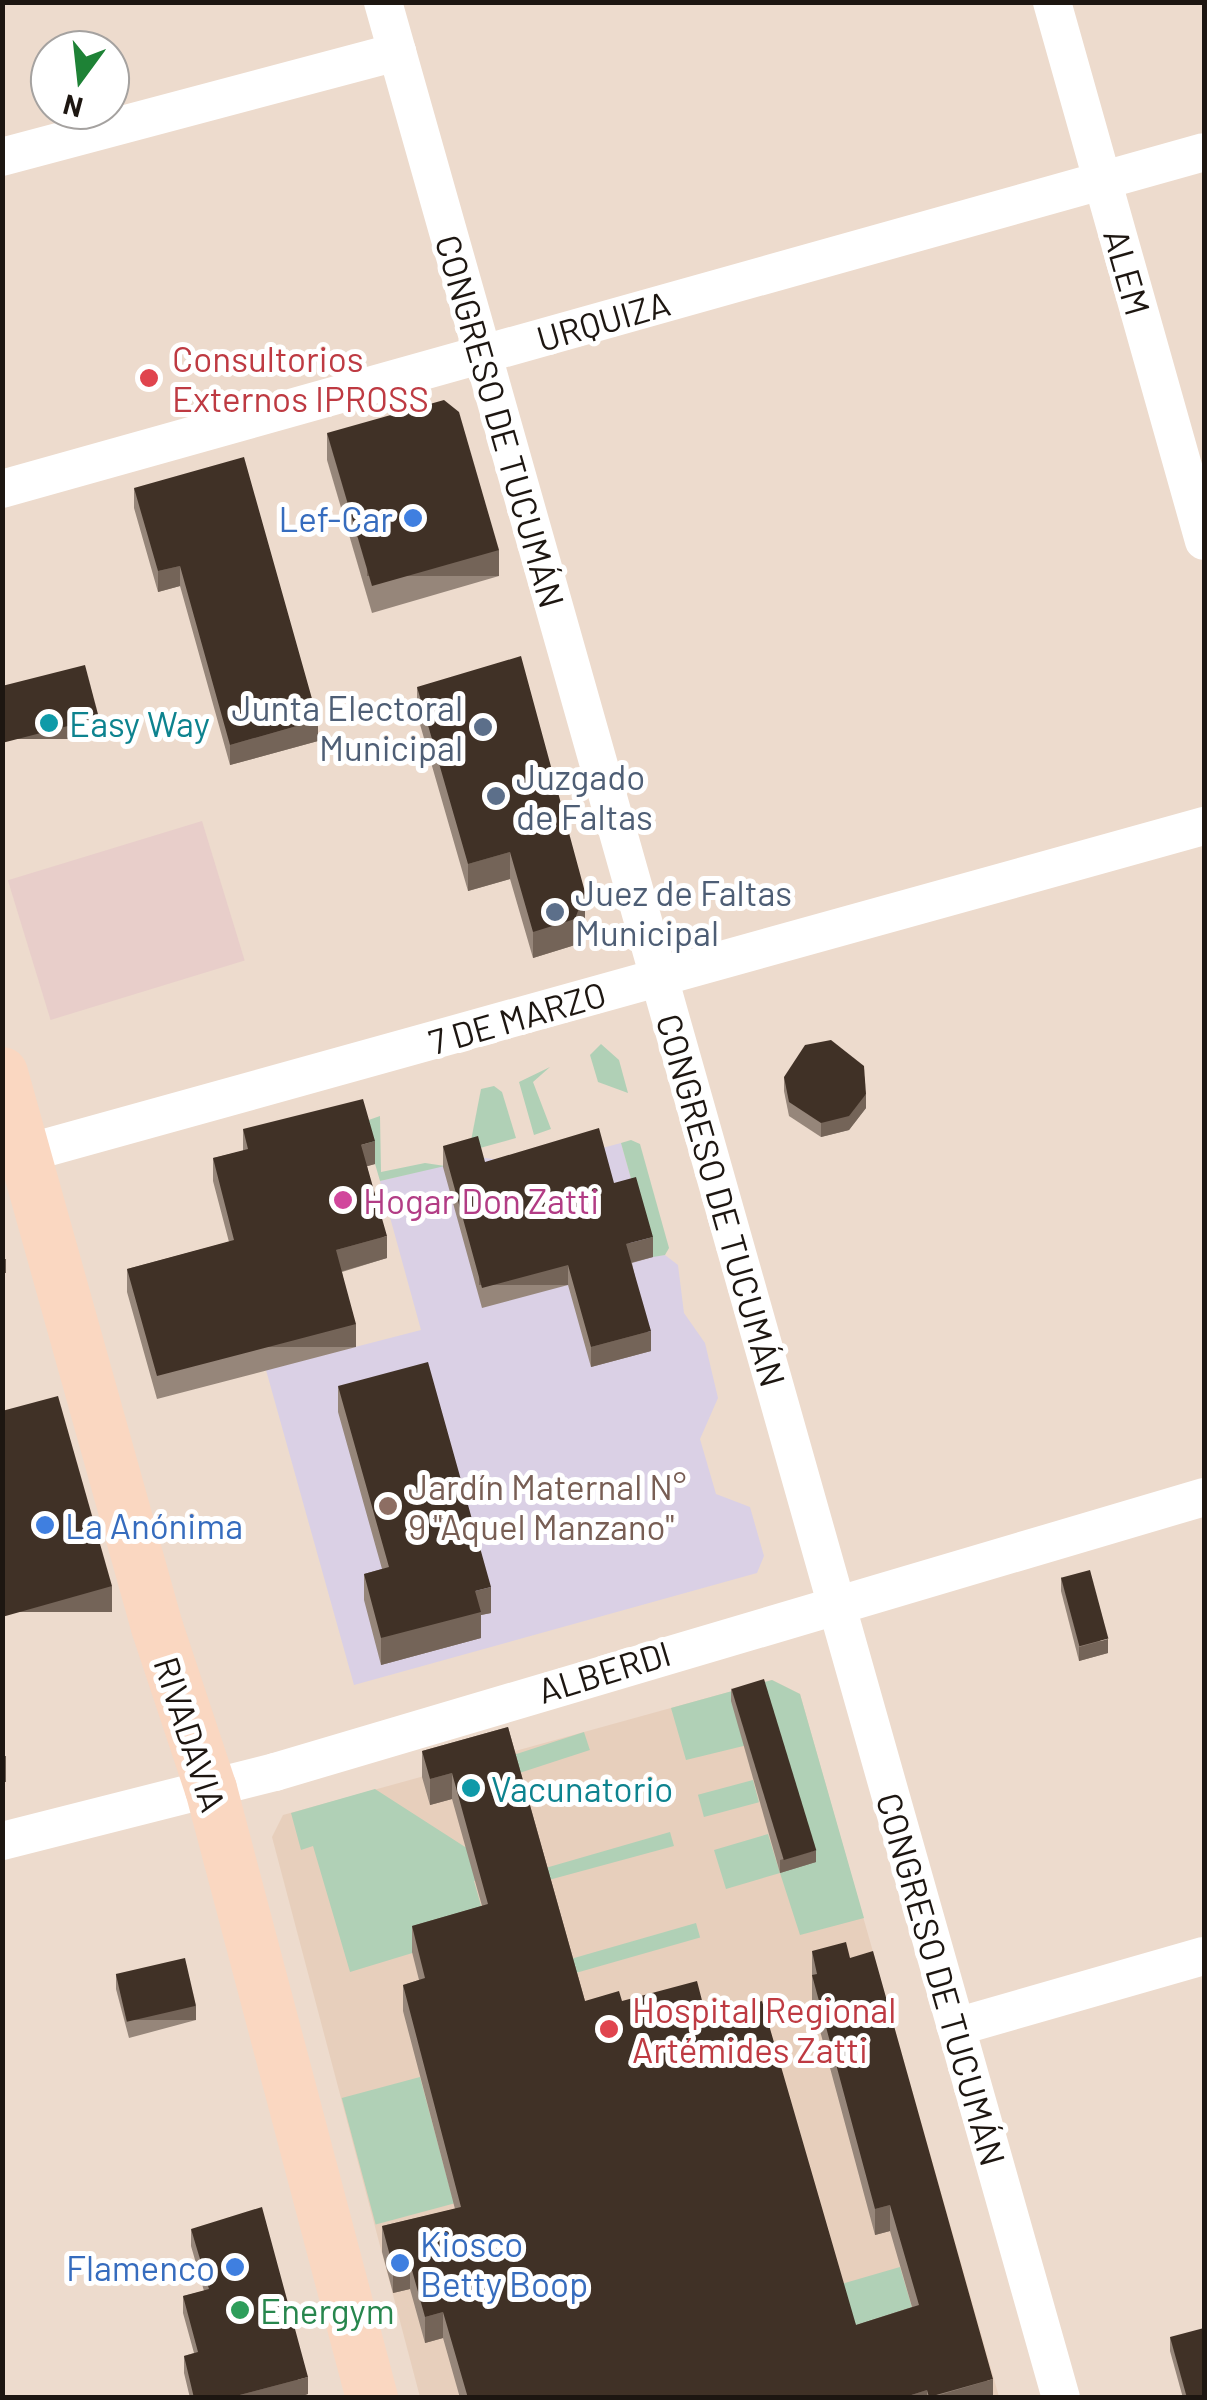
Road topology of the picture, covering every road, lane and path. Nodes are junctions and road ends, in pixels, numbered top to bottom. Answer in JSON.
{"nodes":[{"id":1,"x":383,"y":2,"type":"edge"},
{"id":2,"x":1052,"y":2,"type":"edge"},
{"id":3,"x":397,"y":52,"type":"junction"},
{"id":4,"x":1204,"y":152,"type":"edge"},
{"id":5,"x":2,"y":157,"type":"edge"},
{"id":6,"x":1102,"y":180,"type":"junction"},
{"id":7,"x":483,"y":354,"type":"junction"},
{"id":8,"x":2,"y":489,"type":"edge"},
{"id":9,"x":1204,"y":540,"type":"edge"},
{"id":10,"x":1204,"y":826,"type":"edge"},
{"id":11,"x":659,"y":977,"type":"junction"},
{"id":12,"x":2,"y":1073,"type":"edge"},
{"id":13,"x":14,"y":1156,"type":"edge"},
{"id":14,"x":1204,"y":1497,"type":"edge"},
{"id":15,"x":836,"y":1604,"type":"junction"},
{"id":16,"x":211,"y":1789,"type":"junction"},
{"id":17,"x":2,"y":1841,"type":"edge"},
{"id":18,"x":1204,"y":1956,"type":"edge"},
{"id":19,"x":956,"y":2027,"type":"junction"},
{"id":20,"x":372,"y":2398,"type":"edge"},
{"id":21,"x":1060,"y":2398,"type":"edge"}],
"edges":[{"from":1,"to":3,"type":"street","name":"CONGRESO DE TUCUMÁN"},
{"from":2,"to":6,"type":"street","name":"ALEM"},
{"from":3,"to":5,"type":"street"},
{"from":3,"to":7,"type":"street","name":"CONGRESO DE TUCUMÁN"},
{"from":4,"to":6,"type":"street","name":"URQUIZA"},
{"from":6,"to":7,"type":"street","name":"URQUIZA"},
{"from":6,"to":9,"type":"street","name":"ALEM"},
{"from":7,"to":8,"type":"street","name":"URQUIZA"},
{"from":7,"to":11,"type":"street","name":"CONGRESO DE TUCUMÁN"},
{"from":10,"to":11,"type":"street","name":"7 DE MARZO"},
{"from":11,"to":13,"type":"street","name":"7 DE MARZO"},
{"from":11,"to":15,"type":"street","name":"CONGRESO DE TUCUMÁN"},
{"from":12,"to":13,"type":"main road","name":"RIVADAVIA"},
{"from":13,"to":16,"type":"main road","name":"RIVADAVIA"},
{"from":14,"to":15,"type":"street","name":"ALBERDI"},
{"from":15,"to":16,"type":"street","name":"ALBERDI"},
{"from":15,"to":19,"type":"street","name":"CONGRESO DE TUCUMÁN"},
{"from":16,"to":17,"type":"street","name":"ALBERDI"},
{"from":16,"to":20,"type":"main road","name":"RIVADAVIA"},
{"from":18,"to":19,"type":"street"},
{"from":19,"to":21,"type":"street","name":"CONGRESO DE TUCUMÁN"}]}
